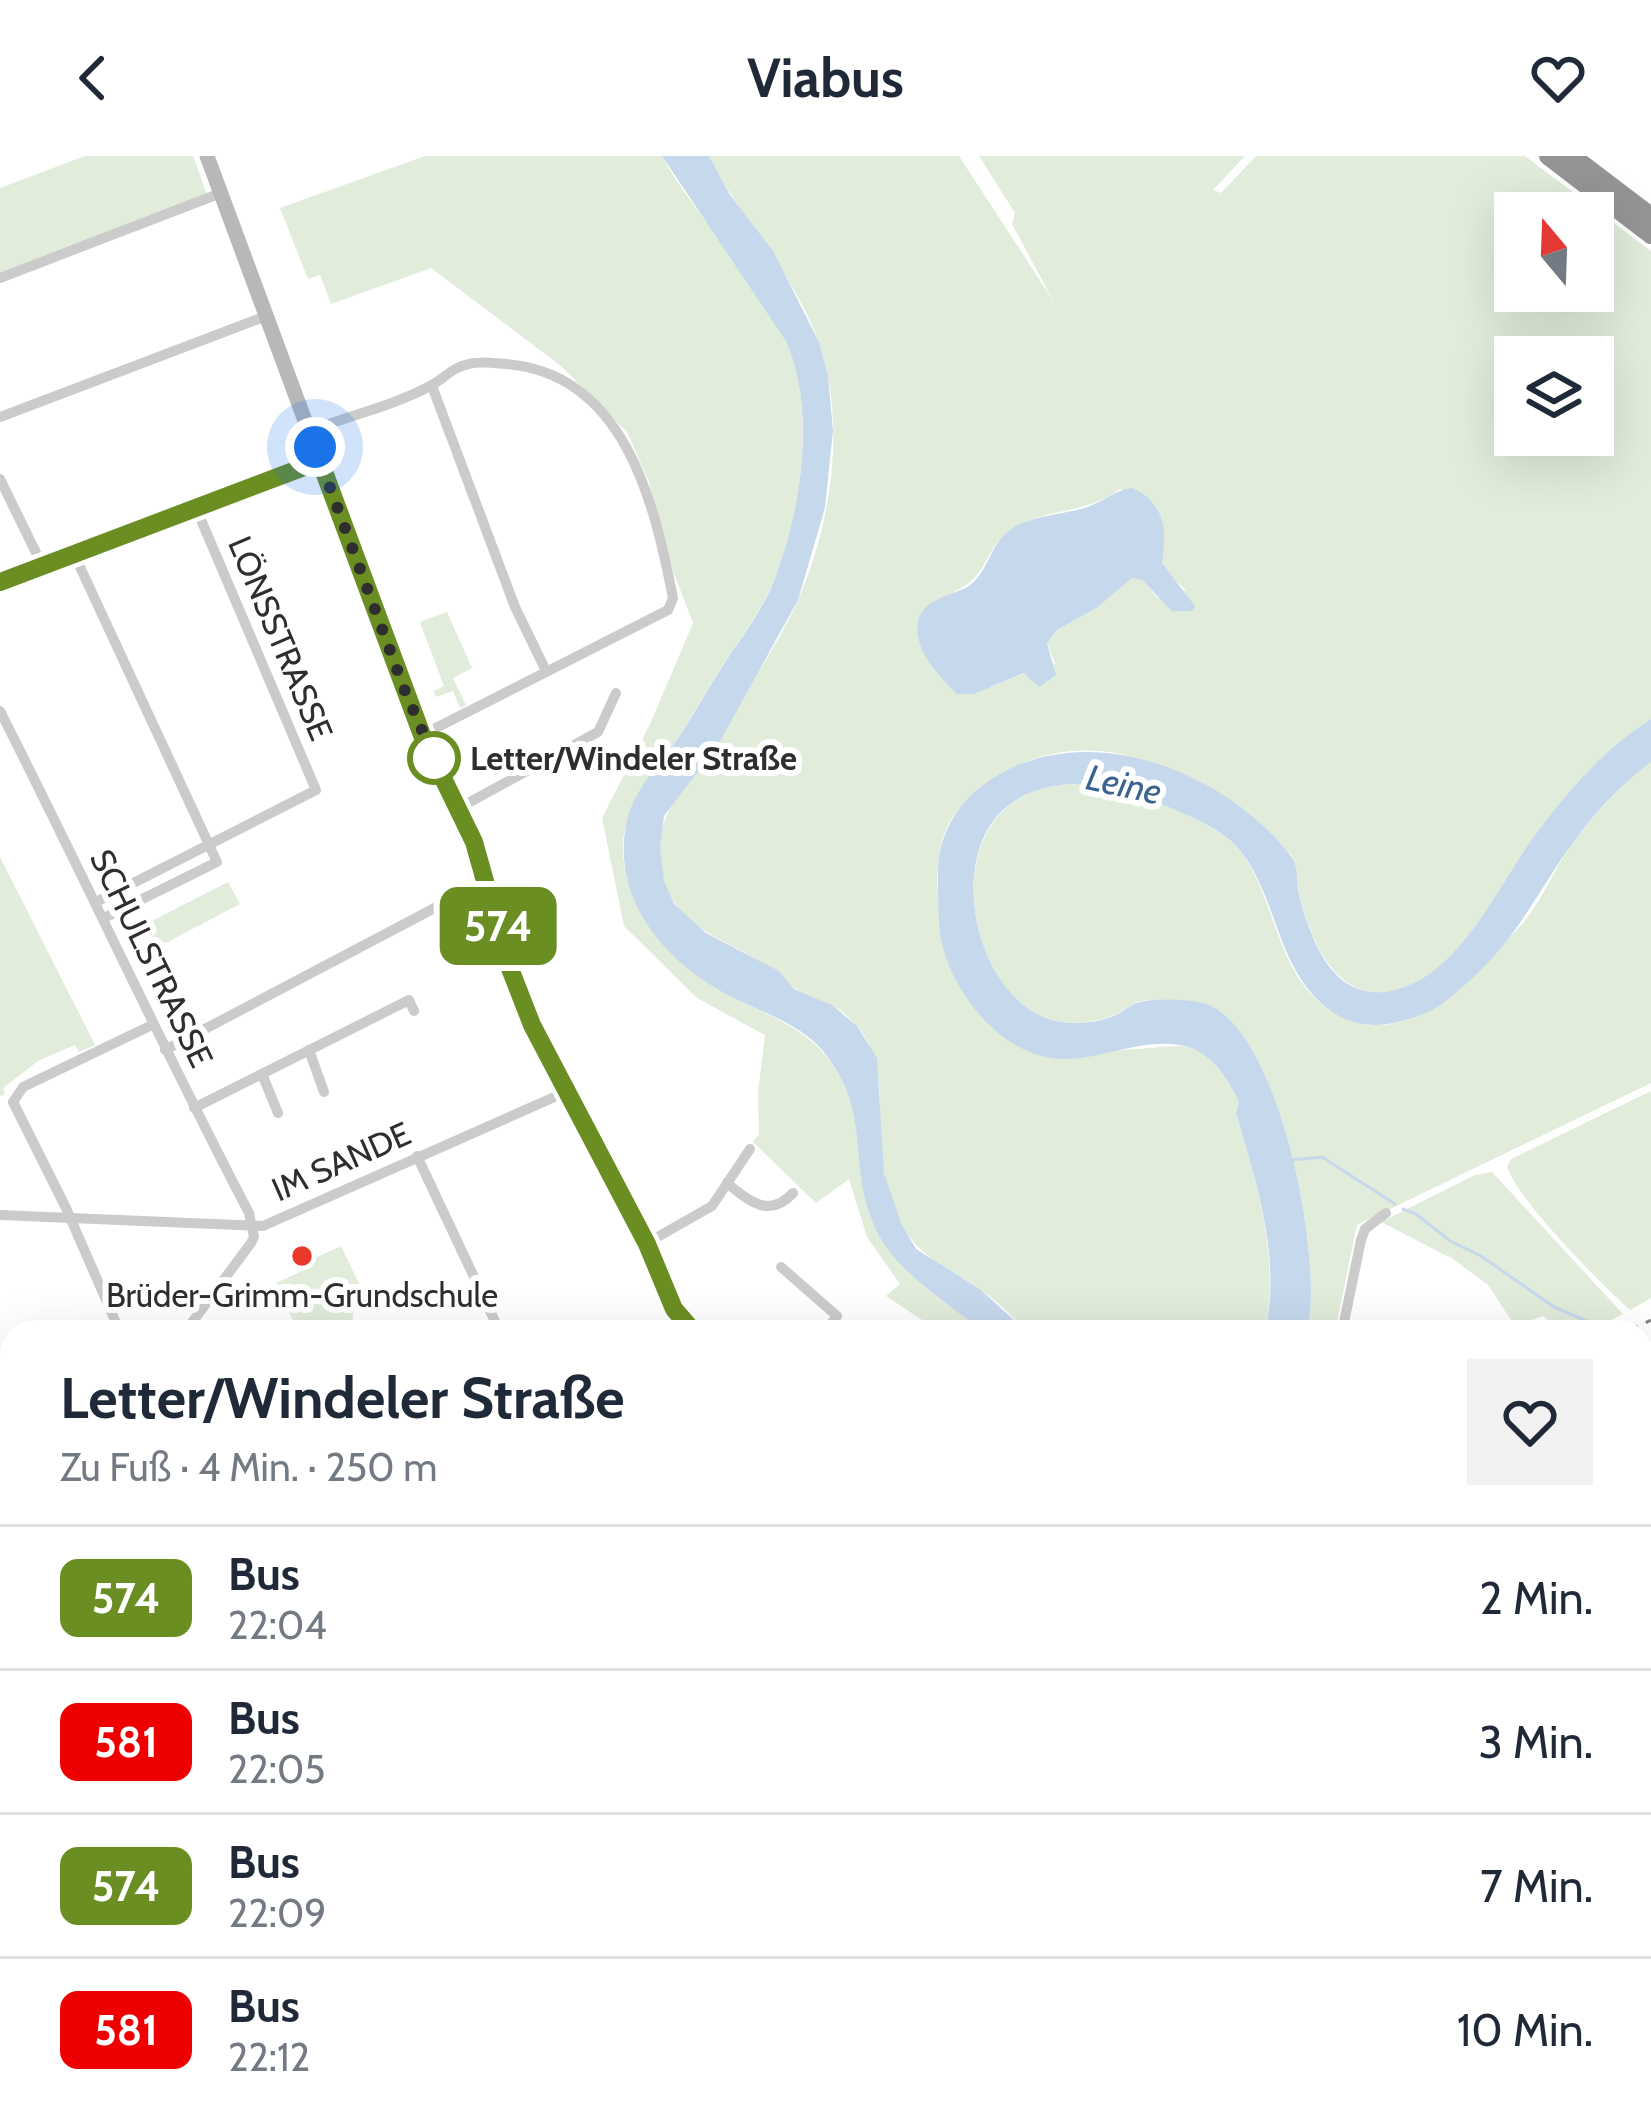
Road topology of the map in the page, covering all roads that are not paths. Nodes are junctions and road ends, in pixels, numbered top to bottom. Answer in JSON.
{"nodes":[{"id":1,"x":207,"y":156,"type":"edge"},
{"id":2,"x":1548,"y":156,"type":"edge"},
{"id":3,"x":1572,"y":156,"type":"edge"},
{"id":4,"x":221,"y":194,"type":"junction"},
{"id":5,"x":1651,"y":216,"type":"edge"},
{"id":6,"x":1651,"y":235,"type":"edge"},
{"id":7,"x":0,"y":278,"type":"edge"},
{"id":8,"x":266,"y":316,"type":"junction"},
{"id":9,"x":432,"y":386,"type":"junction"},
{"id":10,"x":0,"y":417,"type":"edge"},
{"id":11,"x":309,"y":431,"type":"junction"},
{"id":12,"x":320,"y":461,"type":"junction"},
{"id":13,"x":0,"y":479,"type":"edge"},
{"id":14,"x":196,"y":508,"type":"junction"},
{"id":15,"x":74,"y":554,"type":"junction"},
{"id":16,"x":43,"y":567,"type":"junction"},
{"id":17,"x":0,"y":582,"type":"edge"},
{"id":18,"x":546,"y":671,"type":"junction"},
{"id":19,"x":616,"y":693,"type":"dead end"},
{"id":20,"x":0,"y":712,"type":"edge"},
{"id":21,"x":422,"y":735,"type":"junction"},
{"id":22,"x":459,"y":808,"type":"junction"},
{"id":23,"x":208,"y":845,"type":"junction"},
{"id":24,"x":486,"y":881,"type":"junction"},
{"id":25,"x":96,"y":902,"type":"junction"},
{"id":26,"x":104,"y":919,"type":"junction"},
{"id":27,"x":414,"y":1011,"type":"dead end"},
{"id":28,"x":152,"y":1025,"type":"junction"},
{"id":29,"x":165,"y":1050,"type":"junction"},
{"id":30,"x":309,"y":1050,"type":"junction"},
{"id":31,"x":262,"y":1074,"type":"junction"},
{"id":32,"x":568,"y":1091,"type":"junction"},
{"id":33,"x":324,"y":1092,"type":"dead end"},
{"id":34,"x":194,"y":1108,"type":"junction"},
{"id":35,"x":278,"y":1113,"type":"dead end"},
{"id":36,"x":750,"y":1149,"type":"dead end"},
{"id":37,"x":417,"y":1156,"type":"junction"},
{"id":38,"x":727,"y":1184,"type":"junction"},
{"id":39,"x":793,"y":1193,"type":"dead end"},
{"id":40,"x":1386,"y":1213,"type":"dead end"},
{"id":41,"x":0,"y":1215,"type":"edge"},
{"id":42,"x":68,"y":1220,"type":"junction"},
{"id":43,"x":253,"y":1228,"type":"junction"},
{"id":44,"x":647,"y":1244,"type":"junction"},
{"id":45,"x":781,"y":1267,"type":"dead end"},
{"id":46,"x":674,"y":1309,"type":"junction"},
{"id":47,"x":114,"y":1320,"type":"edge"},
{"id":48,"x":194,"y":1320,"type":"edge"},
{"id":49,"x":494,"y":1320,"type":"edge"},
{"id":50,"x":676,"y":1320,"type":"edge"},
{"id":51,"x":684,"y":1320,"type":"edge"},
{"id":52,"x":834,"y":1320,"type":"edge"},
{"id":53,"x":1345,"y":1320,"type":"edge"}],
"edges":[{"from":1,"to":4,"type":"main road"},
{"from":2,"to":6,"type":"highway"},
{"from":3,"to":5,"type":"highway"},
{"from":4,"to":7,"type":"street"},
{"from":4,"to":8,"type":"main road"},
{"from":8,"to":10,"type":"street"},
{"from":8,"to":11,"type":"main road"},
{"from":9,"to":11,"type":"street"},
{"from":9,"to":18,"type":"street"},
{"from":9,"to":18,"type":"street"},
{"from":11,"to":12,"type":"main road"},
{"from":12,"to":14,"type":"street"},
{"from":12,"to":21,"type":"main road"},
{"from":13,"to":16,"type":"street"},
{"from":14,"to":15,"type":"street"},
{"from":14,"to":23,"type":"street","name":"LÖNSSTRASSE"},
{"from":15,"to":16,"type":"street"},
{"from":15,"to":23,"type":"street"},
{"from":16,"to":17,"type":"street"},
{"from":18,"to":21,"type":"street"},
{"from":19,"to":22,"type":"street"},
{"from":20,"to":25,"type":"street","name":"SCHULSTRASSE"},
{"from":21,"to":22,"type":"main road"},
{"from":22,"to":24,"type":"main road"},
{"from":23,"to":25,"type":"street"},
{"from":23,"to":26,"type":"street"},
{"from":24,"to":29,"type":"street"},
{"from":24,"to":32,"type":"main road"},
{"from":25,"to":26,"type":"street","name":"SCHULSTRASSE"},
{"from":26,"to":28,"type":"street","name":"SCHULSTRASSE"},
{"from":27,"to":30,"type":"street"},
{"from":28,"to":29,"type":"street","name":"SCHULSTRASSE"},
{"from":28,"to":42,"type":"street"},
{"from":29,"to":34,"type":"street","name":"SCHULSTRASSE"},
{"from":30,"to":31,"type":"street"},
{"from":30,"to":33,"type":"street"},
{"from":31,"to":34,"type":"street"},
{"from":31,"to":35,"type":"street"},
{"from":32,"to":37,"type":"street","name":"IM SANDE"},
{"from":32,"to":44,"type":"main road"},
{"from":34,"to":43,"type":"street","name":"SCHULSTRASSE"},
{"from":36,"to":38,"type":"street"},
{"from":37,"to":43,"type":"street","name":"IM SANDE"},
{"from":37,"to":49,"type":"street"},
{"from":38,"to":39,"type":"street"},
{"from":38,"to":44,"type":"street"},
{"from":40,"to":53,"type":"street"},
{"from":41,"to":42,"type":"street"},
{"from":42,"to":43,"type":"street"},
{"from":42,"to":47,"type":"street"},
{"from":43,"to":48,"type":"street","name":"IM SANDE"},
{"from":44,"to":46,"type":"main road"},
{"from":45,"to":52,"type":"street"},
{"from":46,"to":50,"type":"main road"},
{"from":46,"to":51,"type":"main road"}]}
